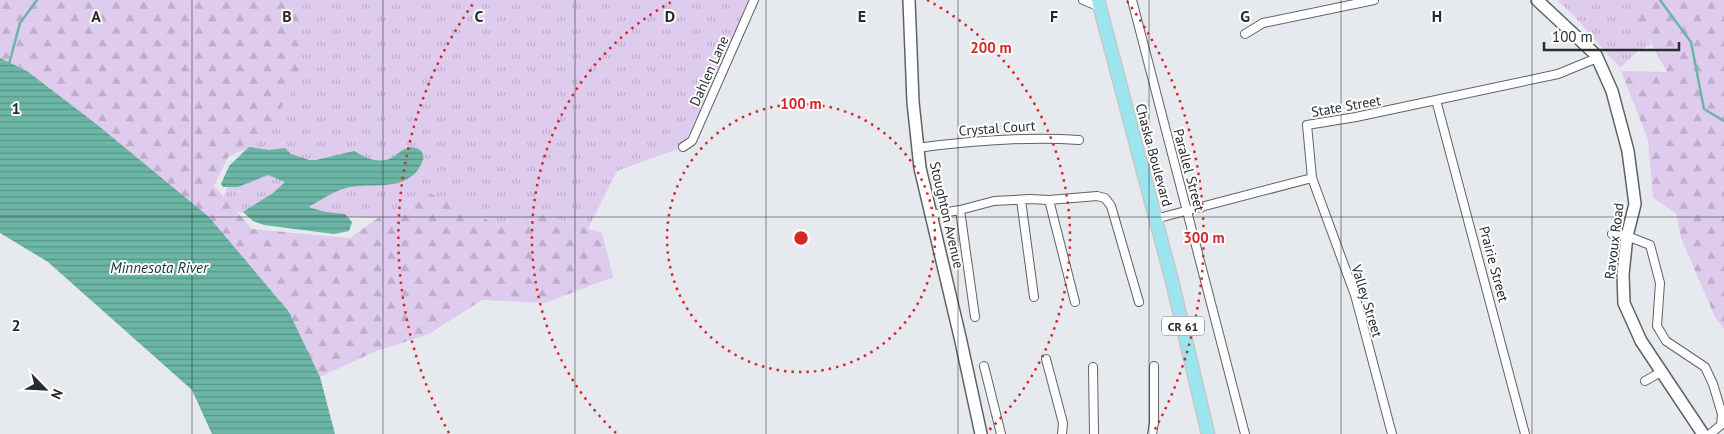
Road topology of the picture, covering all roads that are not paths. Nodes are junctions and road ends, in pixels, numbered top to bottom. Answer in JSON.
{"nodes":[{"id":1,"x":754,"y":0,"type":"edge"},
{"id":2,"x":909,"y":0,"type":"edge"},
{"id":3,"x":1083,"y":0,"type":"edge"},
{"id":4,"x":1132,"y":0,"type":"edge"},
{"id":5,"x":1374,"y":0,"type":"edge"},
{"id":6,"x":1537,"y":0,"type":"edge"},
{"id":7,"x":1099,"y":4,"type":"edge"},
{"id":8,"x":1245,"y":34,"type":"dead end"},
{"id":9,"x":1597,"y":58,"type":"junction"},
{"id":10,"x":1436,"y":100,"type":"junction"},
{"id":11,"x":1079,"y":140,"type":"dead end"},
{"id":12,"x":683,"y":147,"type":"dead end"},
{"id":13,"x":917,"y":148,"type":"junction"},
{"id":14,"x":1312,"y":178,"type":"junction"},
{"id":15,"x":1021,"y":200,"type":"junction"},
{"id":16,"x":1049,"y":200,"type":"junction"},
{"id":17,"x":960,"y":210,"type":"junction"},
{"id":18,"x":1187,"y":210,"type":"junction"},
{"id":19,"x":930,"y":214,"type":"junction"},
{"id":20,"x":1155,"y":219,"type":"junction"},
{"id":21,"x":1612,"y":234,"type":"dead end"},
{"id":22,"x":1628,"y":236,"type":"junction"},
{"id":23,"x":1034,"y":297,"type":"dead end"},
{"id":24,"x":1075,"y":302,"type":"dead end"},
{"id":25,"x":1139,"y":302,"type":"dead end"},
{"id":26,"x":975,"y":317,"type":"dead end"},
{"id":27,"x":1046,"y":359,"type":"dead end"},
{"id":28,"x":984,"y":366,"type":"dead end"},
{"id":29,"x":1154,"y":366,"type":"dead end"},
{"id":30,"x":1093,"y":368,"type":"dead end"},
{"id":31,"x":1661,"y":372,"type":"junction"},
{"id":32,"x":1645,"y":381,"type":"dead end"},
{"id":33,"x":981,"y":434,"type":"edge"},
{"id":34,"x":1001,"y":434,"type":"edge"},
{"id":35,"x":1062,"y":434,"type":"edge"},
{"id":36,"x":1094,"y":434,"type":"edge"},
{"id":37,"x":1152,"y":434,"type":"edge"},
{"id":38,"x":1208,"y":434,"type":"edge"},
{"id":39,"x":1245,"y":434,"type":"edge"},
{"id":40,"x":1392,"y":434,"type":"edge"},
{"id":41,"x":1526,"y":434,"type":"edge"},
{"id":42,"x":1704,"y":434,"type":"edge"},
{"id":43,"x":1710,"y":434,"type":"edge"}],
"edges":[{"from":1,"to":12,"type":"street","name":"Dahlen Lane"},
{"from":2,"to":13,"type":"street","name":"Stoughton Avenue"},
{"from":3,"to":7,"type":"street"},
{"from":4,"to":18,"type":"street","name":"Parallel Street"},
{"from":5,"to":8,"type":"street"},
{"from":6,"to":9,"type":"street","name":"Ravoux Road"},
{"from":7,"to":20,"type":"main road","name":"Chaska Boulevard","number":"CR 61"},
{"from":9,"to":10,"type":"street","name":"State Street"},
{"from":9,"to":22,"type":"street","name":"Ravoux Road"},
{"from":10,"to":14,"type":"street","name":"State Street"},
{"from":10,"to":41,"type":"street","name":"Prairie Street"},
{"from":11,"to":13,"type":"street","name":"Crystal Court"},
{"from":13,"to":19,"type":"street","name":"Stoughton Avenue"},
{"from":14,"to":18,"type":"street"},
{"from":14,"to":40,"type":"street","name":"Valley Street"},
{"from":15,"to":16,"type":"street"},
{"from":15,"to":17,"type":"street"},
{"from":15,"to":23,"type":"street"},
{"from":16,"to":24,"type":"street"},
{"from":16,"to":25,"type":"street"},
{"from":17,"to":19,"type":"street"},
{"from":17,"to":26,"type":"street"},
{"from":18,"to":20,"type":"street"},
{"from":18,"to":39,"type":"street","name":"Parallel Street"},
{"from":19,"to":33,"type":"street","name":"Stoughton Avenue"},
{"from":20,"to":38,"type":"main road","name":"Chaska Boulevard","number":"CR 61"},
{"from":21,"to":22,"type":"street"},
{"from":22,"to":31,"type":"street","name":"Ravoux Road"},
{"from":22,"to":43,"type":"street"},
{"from":27,"to":35,"type":"street"},
{"from":28,"to":34,"type":"street"},
{"from":29,"to":37,"type":"street"},
{"from":30,"to":36,"type":"street"},
{"from":31,"to":32,"type":"street"},
{"from":31,"to":42,"type":"street","name":"Ravoux Road"}]}
